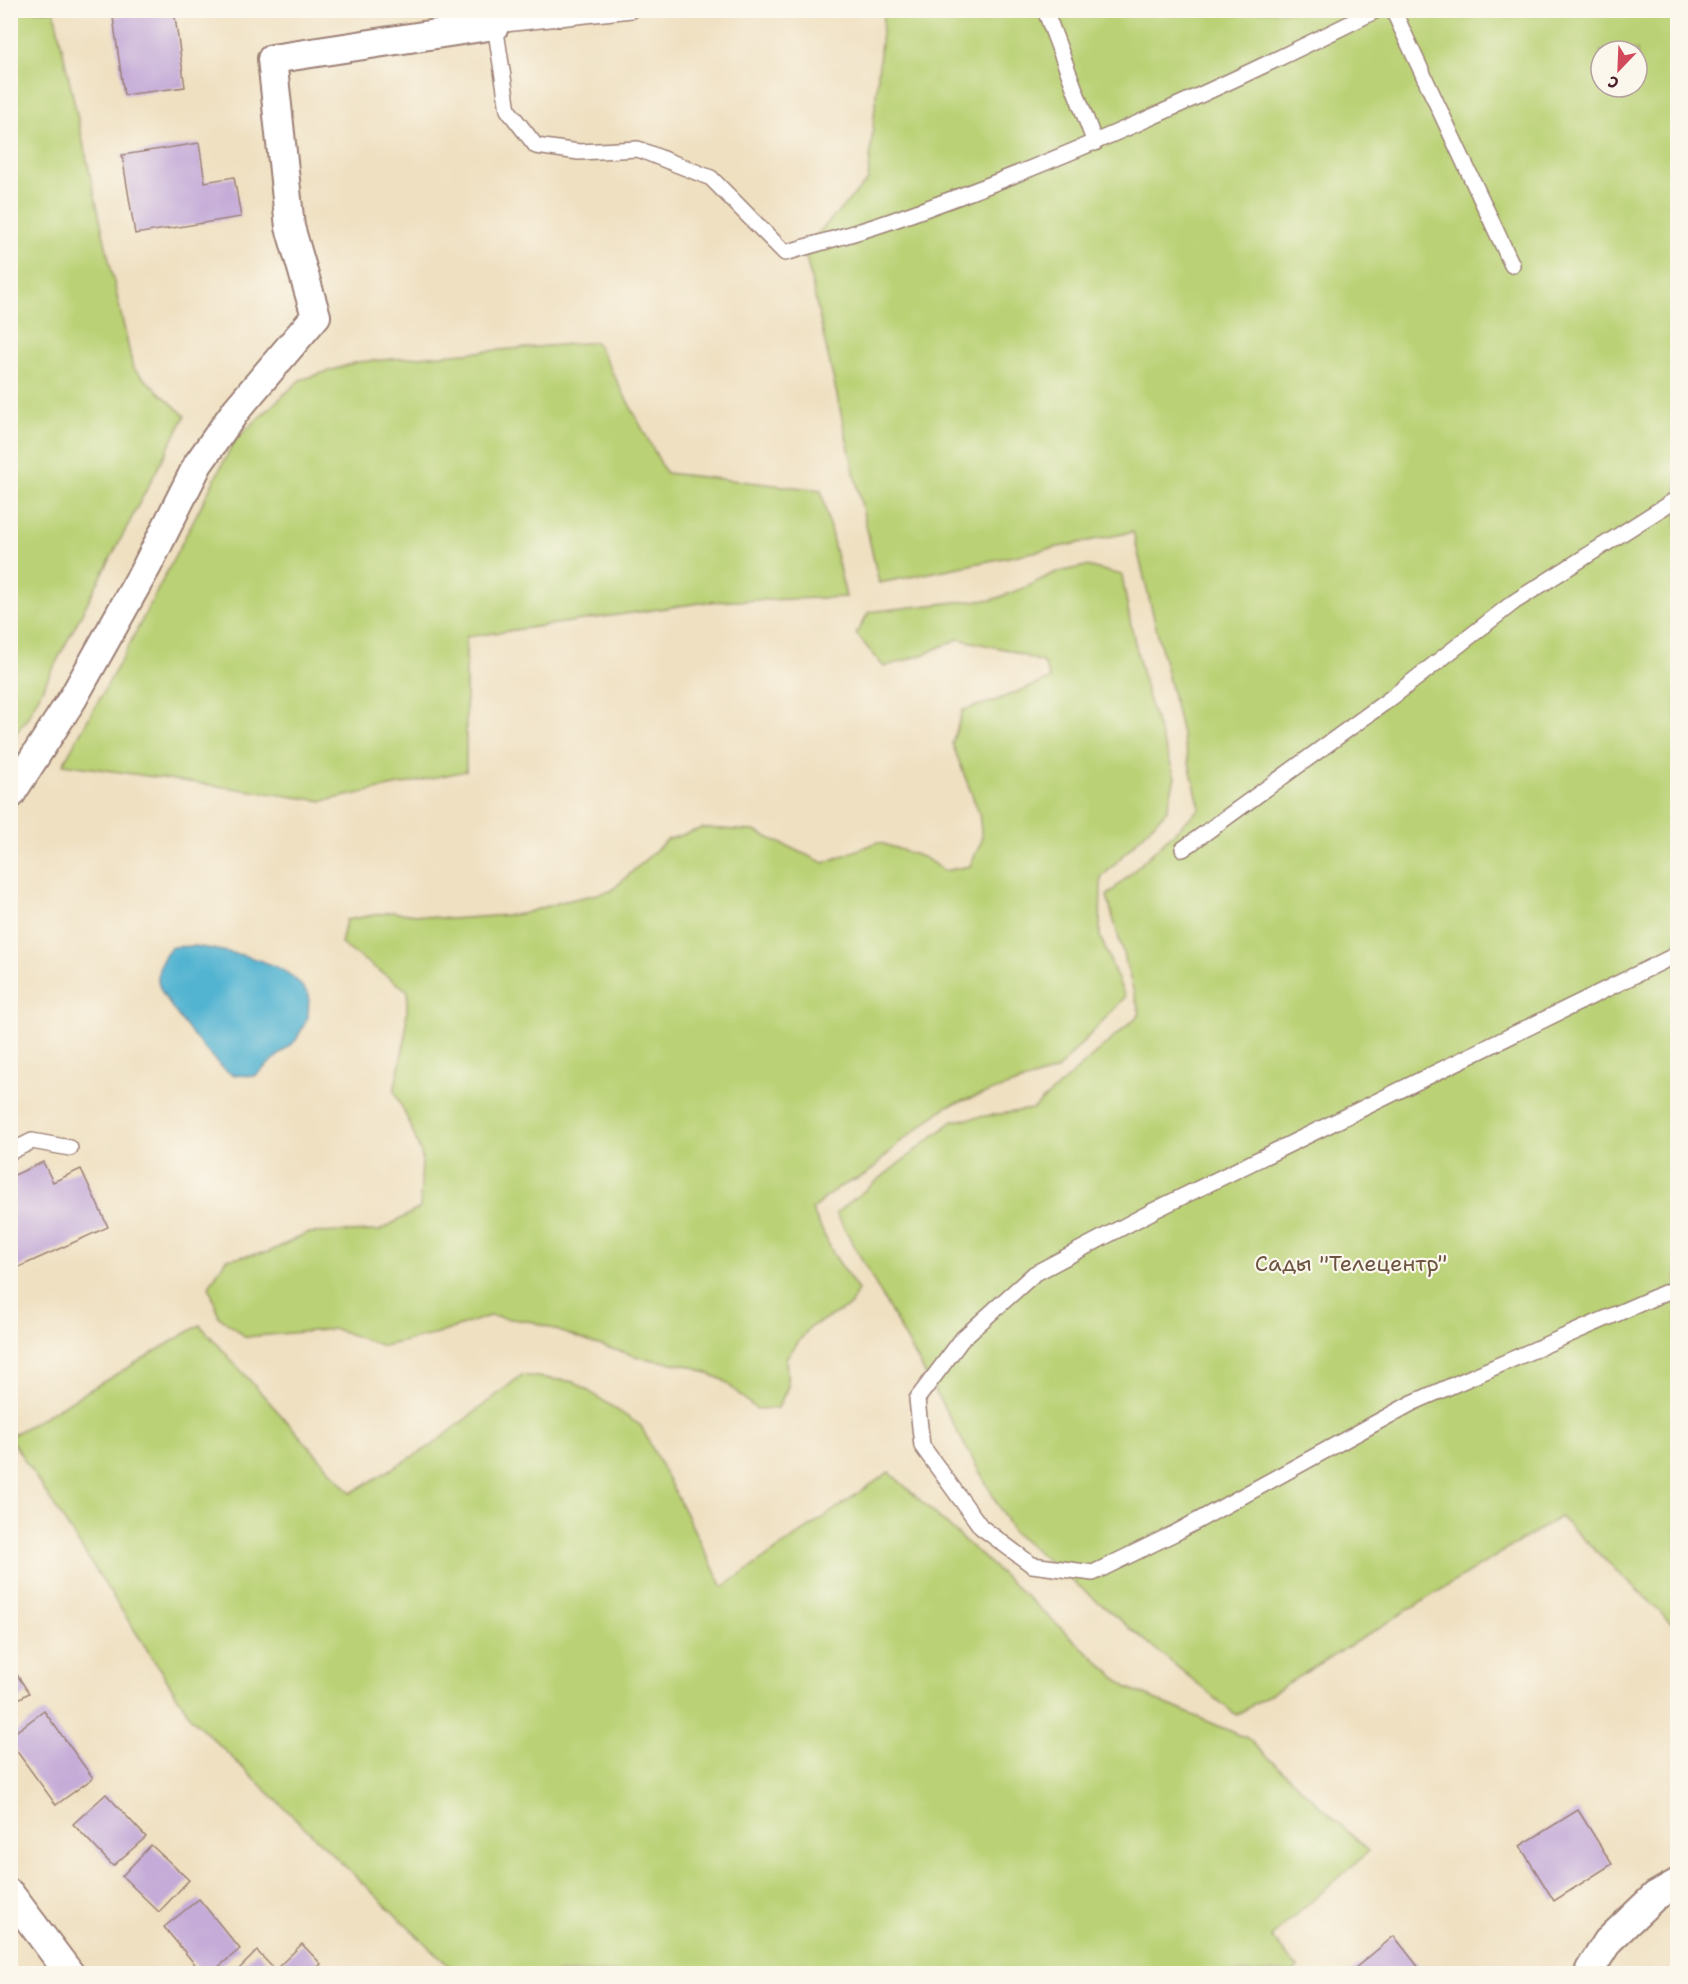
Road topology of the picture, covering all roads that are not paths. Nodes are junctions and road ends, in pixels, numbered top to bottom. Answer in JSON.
{"nodes":[{"id":1,"x":631,"y":10,"type":"edge"},
{"id":2,"x":1045,"y":10,"type":"edge"},
{"id":3,"x":1377,"y":10,"type":"edge"},
{"id":4,"x":1393,"y":10,"type":"edge"},
{"id":5,"x":495,"y":25,"type":"junction"},
{"id":6,"x":1095,"y":143,"type":"junction"},
{"id":7,"x":1512,"y":265,"type":"dead end"},
{"id":8,"x":1677,"y":498,"type":"edge"},
{"id":9,"x":10,"y":795,"type":"edge"},
{"id":10,"x":1183,"y":849,"type":"dead end"},
{"id":11,"x":1677,"y":954,"type":"edge"},
{"id":12,"x":70,"y":1148,"type":"dead end"},
{"id":13,"x":10,"y":1152,"type":"edge"},
{"id":14,"x":1677,"y":1287,"type":"edge"},
{"id":15,"x":1677,"y":1882,"type":"edge"},
{"id":16,"x":10,"y":1894,"type":"edge"},
{"id":17,"x":70,"y":1974,"type":"edge"},
{"id":18,"x":1590,"y":1974,"type":"edge"}],
"edges":[{"from":1,"to":5,"type":"lane"},
{"from":2,"to":6,"type":"lane"},
{"from":3,"to":6,"type":"lane"},
{"from":4,"to":7,"type":"lane"},
{"from":5,"to":6,"type":"lane"},
{"from":5,"to":9,"type":"street"},
{"from":8,"to":10,"type":"lane"},
{"from":11,"to":14,"type":"lane"},
{"from":12,"to":13,"type":"lane"},
{"from":15,"to":18,"type":"street"},
{"from":16,"to":17,"type":"street"}]}
